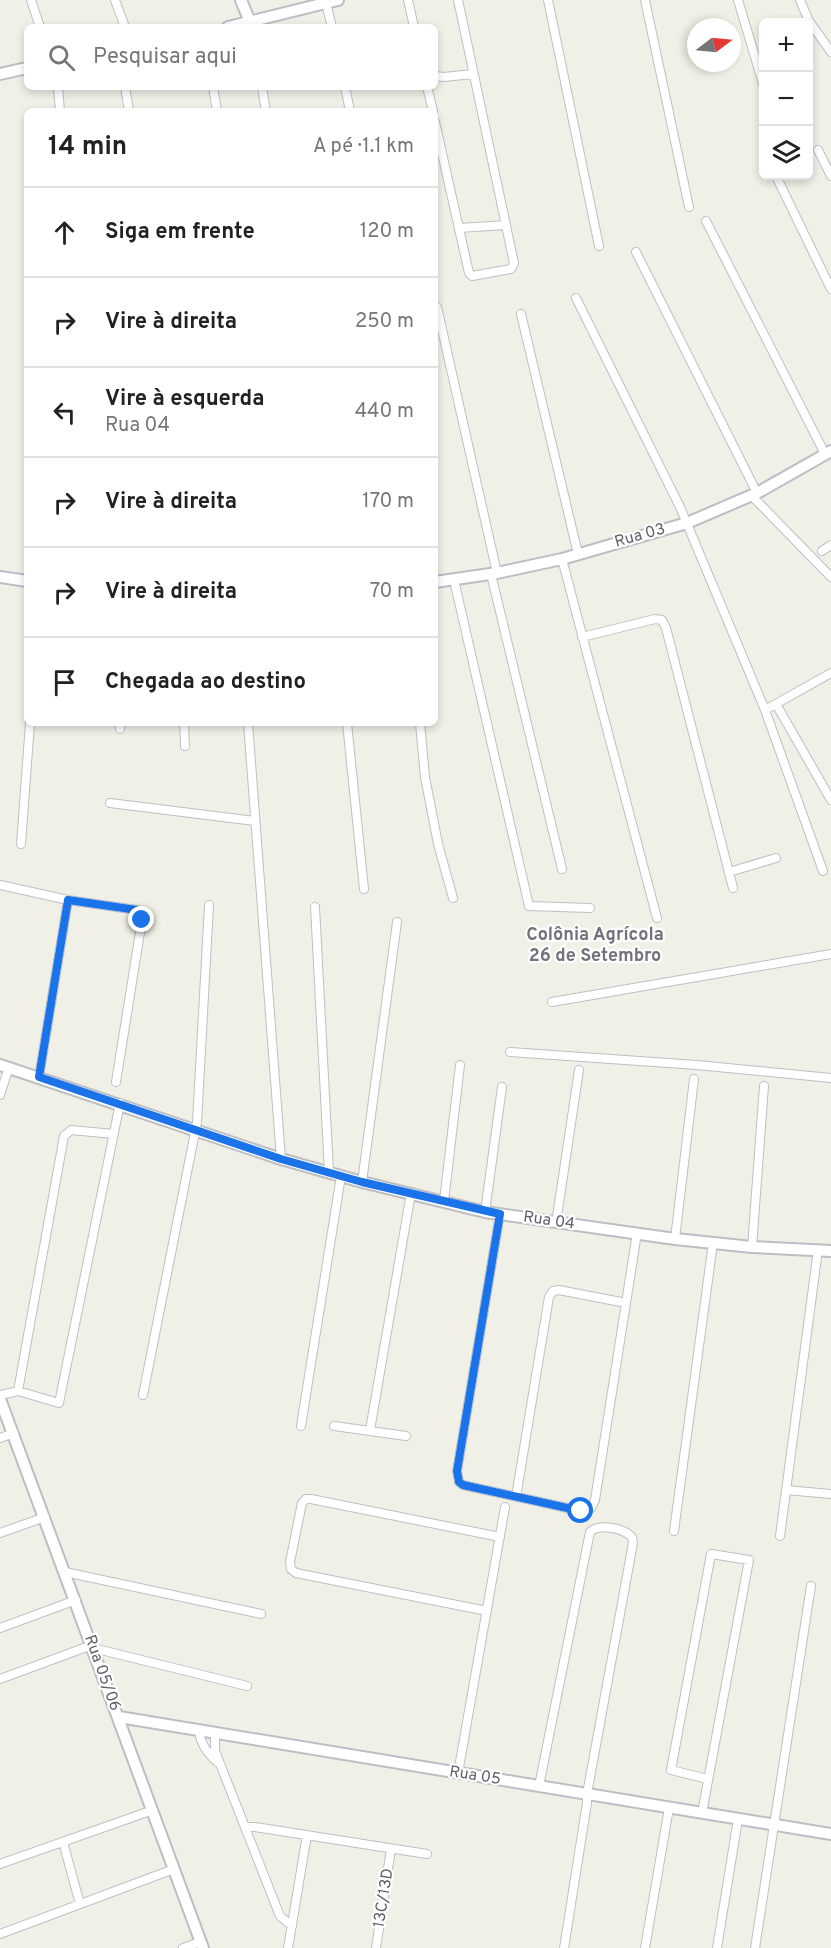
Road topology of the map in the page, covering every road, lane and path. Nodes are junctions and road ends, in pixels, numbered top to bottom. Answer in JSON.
{"nodes":[{"id":1,"x":31,"y":0,"type":"edge"},
{"id":2,"x":115,"y":0,"type":"edge"},
{"id":3,"x":242,"y":0,"type":"edge"},
{"id":4,"x":338,"y":0,"type":"edge"},
{"id":5,"x":408,"y":0,"type":"edge"},
{"id":6,"x":458,"y":0,"type":"edge"},
{"id":7,"x":548,"y":0,"type":"edge"},
{"id":8,"x":645,"y":0,"type":"edge"},
{"id":9,"x":738,"y":0,"type":"edge"},
{"id":10,"x":800,"y":0,"type":"edge"},
{"id":11,"x":327,"y":3,"type":"junction"},
{"id":12,"x":39,"y":24,"type":"edge"},
{"id":13,"x":123,"y":24,"type":"edge"},
{"id":14,"x":250,"y":24,"type":"edge"},
{"id":15,"x":331,"y":24,"type":"edge"},
{"id":16,"x":413,"y":24,"type":"edge"},
{"id":17,"x":831,"y":52,"type":"edge"},
{"id":18,"x":24,"y":69,"type":"edge"},
{"id":19,"x":760,"y":72,"type":"edge"},
{"id":20,"x":0,"y":74,"type":"edge"},
{"id":21,"x":473,"y":74,"type":"junction"},
{"id":22,"x":438,"y":76,"type":"edge"},
{"id":23,"x":58,"y":90,"type":"edge"},
{"id":24,"x":126,"y":90,"type":"edge"},
{"id":25,"x":214,"y":90,"type":"edge"},
{"id":26,"x":262,"y":90,"type":"edge"},
{"id":27,"x":346,"y":90,"type":"edge"},
{"id":28,"x":428,"y":90,"type":"edge"},
{"id":29,"x":60,"y":108,"type":"edge"},
{"id":30,"x":128,"y":108,"type":"edge"},
{"id":31,"x":216,"y":108,"type":"edge"},
{"id":32,"x":266,"y":108,"type":"edge"},
{"id":33,"x":349,"y":108,"type":"edge"},
{"id":34,"x":432,"y":108,"type":"edge"},
{"id":35,"x":438,"y":135,"type":"edge"},
{"id":36,"x":818,"y":150,"type":"dead end"},
{"id":37,"x":831,"y":176,"type":"edge"},
{"id":38,"x":778,"y":180,"type":"edge"},
{"id":39,"x":689,"y":207,"type":"dead end"},
{"id":40,"x":706,"y":221,"type":"dead end"},
{"id":41,"x":506,"y":225,"type":"junction"},
{"id":42,"x":459,"y":228,"type":"junction"},
{"id":43,"x":599,"y":246,"type":"dead end"},
{"id":44,"x":636,"y":252,"type":"dead end"},
{"id":45,"x":831,"y":289,"type":"edge"},
{"id":46,"x":576,"y":298,"type":"dead end"},
{"id":47,"x":438,"y":312,"type":"edge"},
{"id":48,"x":521,"y":314,"type":"dead end"},
{"id":49,"x":828,"y":453,"type":"edge"},
{"id":50,"x":754,"y":494,"type":"junction"},
{"id":51,"x":687,"y":523,"type":"junction"},
{"id":52,"x":831,"y":545,"type":"edge"},
{"id":53,"x":822,"y":551,"type":"dead end"},
{"id":54,"x":578,"y":554,"type":"junction"},
{"id":55,"x":561,"y":559,"type":"junction"},
{"id":56,"x":494,"y":574,"type":"junction"},
{"id":57,"x":0,"y":577,"type":"edge"},
{"id":58,"x":831,"y":577,"type":"edge"},
{"id":59,"x":454,"y":580,"type":"junction"},
{"id":60,"x":24,"y":581,"type":"edge"},
{"id":61,"x":438,"y":582,"type":"edge"},
{"id":62,"x":582,"y":637,"type":"junction"},
{"id":63,"x":831,"y":673,"type":"edge"},
{"id":64,"x":776,"y":704,"type":"junction"},
{"id":65,"x":765,"y":710,"type":"junction"},
{"id":66,"x":30,"y":726,"type":"edge"},
{"id":67,"x":184,"y":726,"type":"edge"},
{"id":68,"x":248,"y":726,"type":"edge"},
{"id":69,"x":347,"y":726,"type":"edge"},
{"id":70,"x":420,"y":726,"type":"edge"},
{"id":71,"x":185,"y":746,"type":"dead end"},
{"id":72,"x":831,"y":800,"type":"edge"},
{"id":73,"x":110,"y":803,"type":"dead end"},
{"id":74,"x":255,"y":821,"type":"junction"},
{"id":75,"x":21,"y":844,"type":"dead end"},
{"id":76,"x":776,"y":858,"type":"dead end"},
{"id":77,"x":562,"y":869,"type":"dead end"},
{"id":78,"x":823,"y":871,"type":"dead end"},
{"id":79,"x":729,"y":872,"type":"junction"},
{"id":80,"x":0,"y":885,"type":"edge"},
{"id":81,"x":733,"y":888,"type":"dead end"},
{"id":82,"x":363,"y":889,"type":"dead end"},
{"id":83,"x":453,"y":898,"type":"dead end"},
{"id":84,"x":68,"y":900,"type":"junction"},
{"id":85,"x":209,"y":905,"type":"dead end"},
{"id":86,"x":315,"y":907,"type":"dead end"},
{"id":87,"x":590,"y":908,"type":"dead end"},
{"id":88,"x":657,"y":918,"type":"dead end"},
{"id":89,"x":397,"y":922,"type":"dead end"},
{"id":90,"x":831,"y":954,"type":"edge"},
{"id":91,"x":552,"y":1002,"type":"dead end"},
{"id":92,"x":510,"y":1052,"type":"dead end"},
{"id":93,"x":460,"y":1065,"type":"dead end"},
{"id":94,"x":4,"y":1066,"type":"edge"},
{"id":95,"x":579,"y":1070,"type":"dead end"},
{"id":96,"x":39,"y":1077,"type":"junction"},
{"id":97,"x":831,"y":1078,"type":"edge"},
{"id":98,"x":694,"y":1079,"type":"dead end"},
{"id":99,"x":116,"y":1083,"type":"dead end"},
{"id":100,"x":502,"y":1086,"type":"dead end"},
{"id":101,"x":764,"y":1086,"type":"dead end"},
{"id":102,"x":0,"y":1095,"type":"edge"},
{"id":103,"x":120,"y":1103,"type":"junction"},
{"id":104,"x":195,"y":1129,"type":"junction"},
{"id":105,"x":114,"y":1134,"type":"junction"},
{"id":106,"x":281,"y":1159,"type":"junction"},
{"id":107,"x":329,"y":1172,"type":"junction"},
{"id":108,"x":341,"y":1176,"type":"junction"},
{"id":109,"x":362,"y":1182,"type":"junction"},
{"id":110,"x":411,"y":1193,"type":"junction"},
{"id":111,"x":444,"y":1201,"type":"junction"},
{"id":112,"x":485,"y":1212,"type":"junction"},
{"id":113,"x":500,"y":1214,"type":"junction"},
{"id":114,"x":556,"y":1223,"type":"junction"},
{"id":115,"x":637,"y":1233,"type":"junction"},
{"id":116,"x":675,"y":1239,"type":"junction"},
{"id":117,"x":713,"y":1243,"type":"junction"},
{"id":118,"x":752,"y":1247,"type":"junction"},
{"id":119,"x":818,"y":1250,"type":"junction"},
{"id":120,"x":831,"y":1251,"type":"edge"},
{"id":121,"x":626,"y":1303,"type":"junction"},
{"id":122,"x":18,"y":1391,"type":"junction"},
{"id":123,"x":143,"y":1395,"type":"dead end"},
{"id":124,"x":0,"y":1397,"type":"edge"},
{"id":125,"x":301,"y":1426,"type":"dead end"},
{"id":126,"x":334,"y":1426,"type":"dead end"},
{"id":127,"x":370,"y":1430,"type":"junction"},
{"id":128,"x":14,"y":1433,"type":"junction"},
{"id":129,"x":406,"y":1436,"type":"dead end"},
{"id":130,"x":0,"y":1438,"type":"edge"},
{"id":131,"x":786,"y":1490,"type":"junction"},
{"id":132,"x":831,"y":1494,"type":"edge"},
{"id":133,"x":516,"y":1497,"type":"junction"},
{"id":134,"x":505,"y":1507,"type":"dead end"},
{"id":135,"x":45,"y":1517,"type":"junction"},
{"id":136,"x":674,"y":1531,"type":"dead end"},
{"id":137,"x":0,"y":1533,"type":"edge"},
{"id":138,"x":780,"y":1536,"type":"dead end"},
{"id":139,"x":500,"y":1537,"type":"junction"},
{"id":140,"x":65,"y":1572,"type":"junction"},
{"id":141,"x":811,"y":1586,"type":"dead end"},
{"id":142,"x":76,"y":1600,"type":"junction"},
{"id":143,"x":487,"y":1611,"type":"junction"},
{"id":144,"x":261,"y":1614,"type":"dead end"},
{"id":145,"x":0,"y":1628,"type":"edge"},
{"id":146,"x":93,"y":1647,"type":"junction"},
{"id":147,"x":0,"y":1679,"type":"edge"},
{"id":148,"x":247,"y":1686,"type":"dead end"},
{"id":149,"x":119,"y":1717,"type":"junction"},
{"id":150,"x":199,"y":1731,"type":"junction"},
{"id":151,"x":215,"y":1733,"type":"junction"},
{"id":152,"x":221,"y":1765,"type":"junction"},
{"id":153,"x":458,"y":1773,"type":"junction"},
{"id":154,"x":708,"y":1779,"type":"junction"},
{"id":155,"x":538,"y":1786,"type":"junction"},
{"id":156,"x":587,"y":1794,"type":"junction"},
{"id":157,"x":669,"y":1808,"type":"junction"},
{"id":158,"x":153,"y":1810,"type":"junction"},
{"id":159,"x":702,"y":1813,"type":"junction"},
{"id":160,"x":738,"y":1819,"type":"junction"},
{"id":161,"x":774,"y":1825,"type":"junction"},
{"id":162,"x":246,"y":1827,"type":"junction"},
{"id":163,"x":831,"y":1834,"type":"edge"},
{"id":164,"x":307,"y":1835,"type":"junction"},
{"id":165,"x":63,"y":1842,"type":"junction"},
{"id":166,"x":392,"y":1849,"type":"junction"},
{"id":167,"x":427,"y":1854,"type":"dead end"},
{"id":168,"x":0,"y":1864,"type":"edge"},
{"id":169,"x":174,"y":1869,"type":"junction"},
{"id":170,"x":80,"y":1904,"type":"junction"},
{"id":171,"x":292,"y":1926,"type":"junction"},
{"id":172,"x":0,"y":1934,"type":"edge"},
{"id":173,"x":201,"y":1945,"type":"edge"},
{"id":174,"x":183,"y":1948,"type":"edge"},
{"id":175,"x":288,"y":1948,"type":"edge"},
{"id":176,"x":376,"y":1948,"type":"edge"},
{"id":177,"x":564,"y":1948,"type":"edge"},
{"id":178,"x":645,"y":1948,"type":"edge"},
{"id":179,"x":717,"y":1948,"type":"edge"},
{"id":180,"x":755,"y":1948,"type":"edge"}],
"edges":[{"from":1,"to":12,"type":"street"},
{"from":2,"to":13,"type":"street"},
{"from":3,"to":14,"type":"street"},
{"from":4,"to":11,"type":"street"},
{"from":5,"to":16,"type":"street"},
{"from":6,"to":21,"type":"street"},
{"from":7,"to":43,"type":"street"},
{"from":8,"to":39,"type":"street"},
{"from":9,"to":19,"type":"street"},
{"from":10,"to":17,"type":"street"},
{"from":11,"to":14,"type":"street"},
{"from":11,"to":15,"type":"street"},
{"from":18,"to":20,"type":"street"},
{"from":21,"to":22,"type":"street"},
{"from":21,"to":41,"type":"street"},
{"from":23,"to":29,"type":"street"},
{"from":24,"to":30,"type":"street"},
{"from":25,"to":31,"type":"street"},
{"from":26,"to":32,"type":"street"},
{"from":27,"to":33,"type":"street"},
{"from":28,"to":34,"type":"street"},
{"from":35,"to":42,"type":"street"},
{"from":36,"to":37,"type":"street"},
{"from":38,"to":45,"type":"street"},
{"from":40,"to":49,"type":"street"},
{"from":41,"to":42,"type":"street"},
{"from":41,"to":42,"type":"street"},
{"from":44,"to":50,"type":"street"},
{"from":46,"to":51,"type":"street"},
{"from":47,"to":56,"type":"street"},
{"from":48,"to":54,"type":"street"},
{"from":49,"to":50,"type":"street","name":"Rua 03"},
{"from":50,"to":51,"type":"street","name":"Rua 03"},
{"from":50,"to":58,"type":"street"},
{"from":51,"to":54,"type":"street","name":"Rua 03"},
{"from":51,"to":65,"type":"street"},
{"from":52,"to":53,"type":"street"},
{"from":54,"to":55,"type":"street","name":"Rua 03"},
{"from":55,"to":56,"type":"street","name":"Rua 03"},
{"from":55,"to":62,"type":"street"},
{"from":56,"to":59,"type":"street","name":"Rua 03"},
{"from":56,"to":77,"type":"street"},
{"from":57,"to":60,"type":"street"},
{"from":59,"to":61,"type":"street","name":"Rua 03"},
{"from":59,"to":87,"type":"street"},
{"from":62,"to":79,"type":"street"},
{"from":62,"to":88,"type":"street"},
{"from":63,"to":64,"type":"street"},
{"from":64,"to":65,"type":"street"},
{"from":64,"to":72,"type":"street"},
{"from":65,"to":78,"type":"street"},
{"from":66,"to":75,"type":"street"},
{"from":67,"to":71,"type":"street"},
{"from":68,"to":74,"type":"street"},
{"from":69,"to":82,"type":"street"},
{"from":70,"to":83,"type":"street"},
{"from":73,"to":74,"type":"street"},
{"from":74,"to":106,"type":"street"},
{"from":76,"to":79,"type":"street"},
{"from":79,"to":81,"type":"street"},
{"from":80,"to":84,"type":"street"},
{"from":84,"to":96,"type":"street"},
{"from":84,"to":99,"type":"street"},
{"from":85,"to":104,"type":"street"},
{"from":86,"to":107,"type":"street"},
{"from":89,"to":109,"type":"street"},
{"from":90,"to":91,"type":"street"},
{"from":92,"to":97,"type":"street"},
{"from":93,"to":111,"type":"street"},
{"from":94,"to":96,"type":"street","name":"Rua 04"},
{"from":94,"to":102,"type":"street"},
{"from":95,"to":114,"type":"street"},
{"from":96,"to":103,"type":"street","name":"Rua 04"},
{"from":98,"to":116,"type":"street"},
{"from":100,"to":112,"type":"street"},
{"from":101,"to":118,"type":"street"},
{"from":103,"to":104,"type":"street","name":"Rua 04"},
{"from":103,"to":105,"type":"street"},
{"from":104,"to":106,"type":"street","name":"Rua 04"},
{"from":104,"to":123,"type":"street"},
{"from":105,"to":122,"type":"street"},
{"from":105,"to":122,"type":"street"},
{"from":106,"to":107,"type":"street","name":"Rua 04"},
{"from":107,"to":108,"type":"street","name":"Rua 04"},
{"from":108,"to":109,"type":"street","name":"Rua 04"},
{"from":108,"to":125,"type":"street"},
{"from":109,"to":110,"type":"street","name":"Rua 04"},
{"from":110,"to":111,"type":"street","name":"Rua 04"},
{"from":110,"to":127,"type":"street"},
{"from":111,"to":112,"type":"street","name":"Rua 04"},
{"from":112,"to":113,"type":"street","name":"Rua 04"},
{"from":113,"to":114,"type":"street","name":"Rua 04"},
{"from":113,"to":133,"type":"street"},
{"from":114,"to":115,"type":"street","name":"Rua 04"},
{"from":115,"to":116,"type":"street","name":"Rua 04"},
{"from":115,"to":121,"type":"street"},
{"from":116,"to":117,"type":"street","name":"Rua 04"},
{"from":117,"to":118,"type":"street","name":"Rua 04"},
{"from":117,"to":136,"type":"street"},
{"from":118,"to":119,"type":"street","name":"Rua 04"},
{"from":119,"to":120,"type":"street","name":"Rua 04"},
{"from":119,"to":131,"type":"street"},
{"from":121,"to":133,"type":"street"},
{"from":121,"to":133,"type":"street"},
{"from":122,"to":124,"type":"street"},
{"from":124,"to":128,"type":"street","name":"Rua 05/06"},
{"from":126,"to":127,"type":"street"},
{"from":127,"to":129,"type":"street"},
{"from":128,"to":130,"type":"street"},
{"from":128,"to":135,"type":"street","name":"Rua 05/06"},
{"from":131,"to":132,"type":"street"},
{"from":131,"to":138,"type":"street"},
{"from":134,"to":139,"type":"street"},
{"from":135,"to":137,"type":"street"},
{"from":135,"to":140,"type":"street","name":"Rua 05/06"},
{"from":139,"to":143,"type":"street"},
{"from":139,"to":143,"type":"street"},
{"from":140,"to":142,"type":"street","name":"Rua 05/06"},
{"from":140,"to":144,"type":"street"},
{"from":141,"to":161,"type":"street"},
{"from":142,"to":145,"type":"street"},
{"from":142,"to":146,"type":"street","name":"Rua 05/06"},
{"from":143,"to":153,"type":"street"},
{"from":146,"to":147,"type":"street"},
{"from":146,"to":148,"type":"street"},
{"from":146,"to":149,"type":"street","name":"Rua 05/06"},
{"from":149,"to":150,"type":"street","name":"Rua 05"},
{"from":149,"to":158,"type":"street","name":"Rua 05/06"},
{"from":150,"to":151,"type":"street","name":"Rua 05"},
{"from":150,"to":152,"type":"street"},
{"from":151,"to":152,"type":"street"},
{"from":151,"to":153,"type":"street","name":"Rua 05"},
{"from":152,"to":162,"type":"street"},
{"from":153,"to":155,"type":"street","name":"Rua 05"},
{"from":154,"to":154,"type":"street"},
{"from":154,"to":159,"type":"street"},
{"from":155,"to":156,"type":"street","name":"Rua 05"},
{"from":155,"to":156,"type":"street"},
{"from":156,"to":157,"type":"street","name":"Rua 05"},
{"from":156,"to":177,"type":"street"},
{"from":157,"to":159,"type":"street","name":"Rua 05"},
{"from":157,"to":178,"type":"street"},
{"from":158,"to":165,"type":"street"},
{"from":158,"to":169,"type":"street","name":"Rua 05/06"},
{"from":159,"to":160,"type":"street","name":"Rua 05"},
{"from":160,"to":161,"type":"street","name":"Rua 05"},
{"from":160,"to":179,"type":"street"},
{"from":161,"to":163,"type":"street","name":"Rua 05"},
{"from":161,"to":180,"type":"street"},
{"from":162,"to":164,"type":"street"},
{"from":162,"to":171,"type":"street"},
{"from":164,"to":166,"type":"street"},
{"from":164,"to":171,"type":"street"},
{"from":165,"to":168,"type":"street"},
{"from":165,"to":170,"type":"street"},
{"from":166,"to":167,"type":"street"},
{"from":166,"to":176,"type":"street","name":"13C/13D"},
{"from":169,"to":170,"type":"street"},
{"from":169,"to":173,"type":"street","name":"Rua 05/06"},
{"from":170,"to":172,"type":"street"},
{"from":171,"to":175,"type":"street"},
{"from":173,"to":174,"type":"street"}]}
